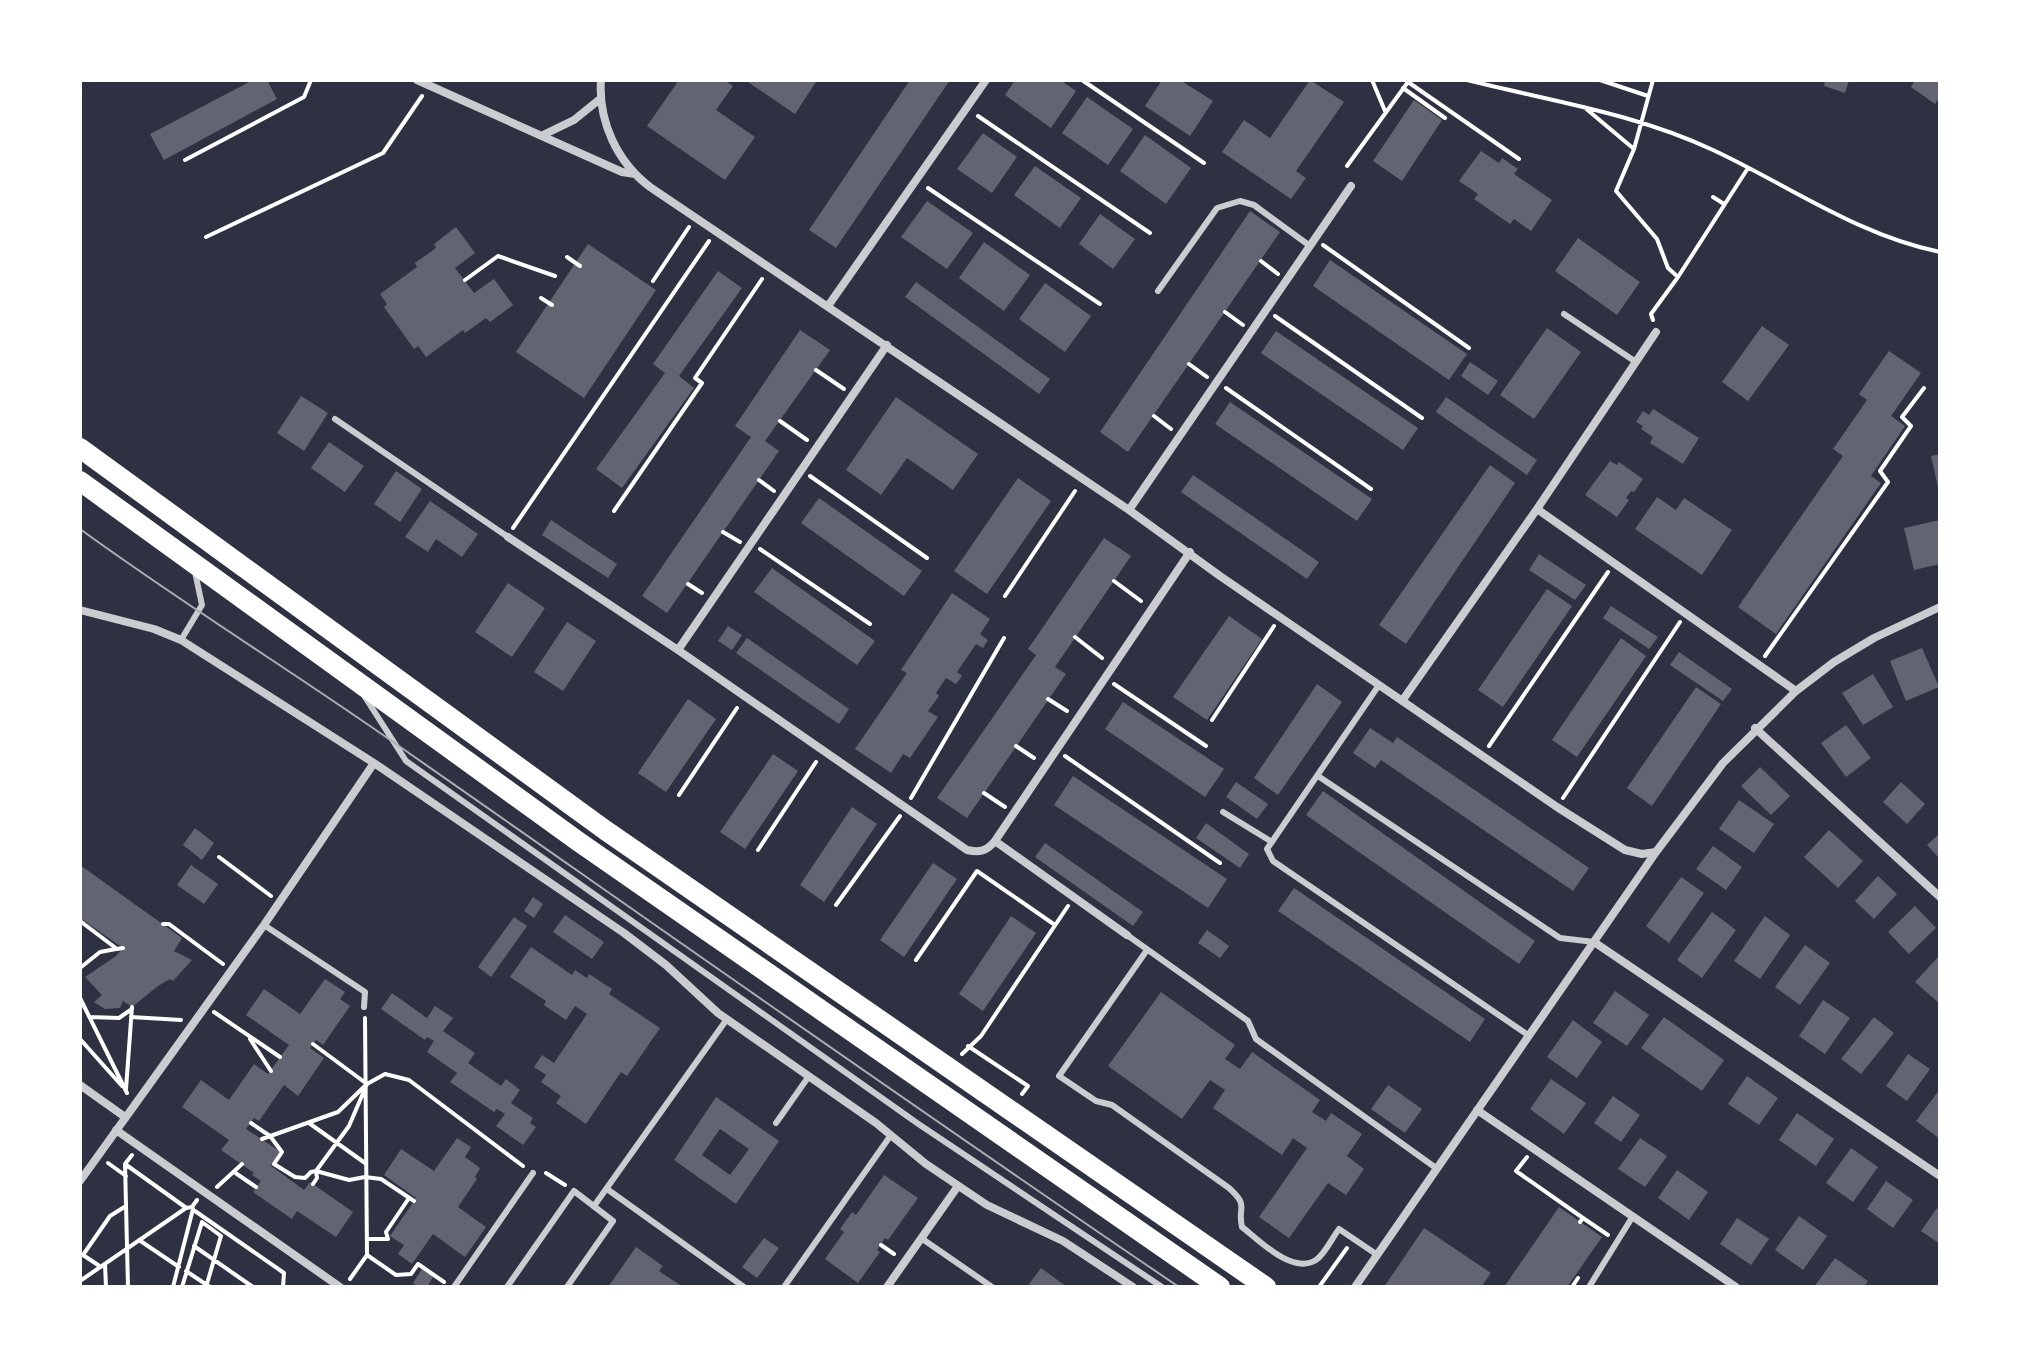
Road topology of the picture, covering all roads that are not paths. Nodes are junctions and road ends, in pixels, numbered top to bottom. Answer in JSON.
{"nodes":[{"id":1,"x":417,"y":80,"type":"edge"},
{"id":2,"x":601,"y":80,"type":"edge"},
{"id":3,"x":986,"y":80,"type":"edge"},
{"id":4,"x":600,"y":99,"type":"junction"},
{"id":5,"x":543,"y":135,"type":"junction"},
{"id":6,"x":635,"y":174,"type":"junction"},
{"id":7,"x":1351,"y":186,"type":"dead end"},
{"id":8,"x":1313,"y":243,"type":"junction"},
{"id":9,"x":1158,"y":291,"type":"dead end"},
{"id":10,"x":828,"y":306,"type":"junction"},
{"id":11,"x":1564,"y":314,"type":"dead end"},
{"id":12,"x":1656,"y":332,"type":"road end"},
{"id":13,"x":887,"y":345,"type":"junction"},
{"id":14,"x":1636,"y":362,"type":"junction"},
{"id":15,"x":335,"y":419,"type":"dead end"},
{"id":16,"x":80,"y":448,"type":"edge"},
{"id":17,"x":80,"y":481,"type":"edge"},
{"id":18,"x":1537,"y":509,"type":"junction"},
{"id":19,"x":1129,"y":510,"type":"junction"},
{"id":20,"x":508,"y":537,"type":"joint"},
{"id":21,"x":1190,"y":552,"type":"junction"},
{"id":22,"x":193,"y":565,"type":"junction"},
{"id":23,"x":1940,"y":607,"type":"edge"},
{"id":24,"x":80,"y":611,"type":"edge"},
{"id":25,"x":181,"y":640,"type":"junction"},
{"id":26,"x":678,"y":650,"type":"junction"},
{"id":27,"x":355,"y":681,"type":"junction"},
{"id":28,"x":1379,"y":685,"type":"junction"},
{"id":29,"x":1796,"y":691,"type":"junction"},
{"id":30,"x":1402,"y":701,"type":"junction"},
{"id":31,"x":1755,"y":728,"type":"junction"},
{"id":32,"x":374,"y":763,"type":"junction"},
{"id":33,"x":1318,"y":776,"type":"junction"},
{"id":34,"x":1223,"y":812,"type":"dead end"},
{"id":35,"x":995,"y":841,"type":"junction"},
{"id":36,"x":1272,"y":842,"type":"junction"},
{"id":37,"x":1656,"y":852,"type":"junction"},
{"id":38,"x":1940,"y":897,"type":"edge"},
{"id":39,"x":264,"y":925,"type":"junction"},
{"id":40,"x":1127,"y":935,"type":"joint"},
{"id":41,"x":1594,"y":942,"type":"junction"},
{"id":42,"x":1147,"y":950,"type":"junction"},
{"id":43,"x":364,"y":1007,"type":"road end"},
{"id":44,"x":727,"y":1019,"type":"junction"},
{"id":45,"x":1528,"y":1035,"type":"junction"},
{"id":46,"x":809,"y":1076,"type":"junction"},
{"id":47,"x":80,"y":1085,"type":"edge"},
{"id":48,"x":1477,"y":1110,"type":"junction"},
{"id":49,"x":125,"y":1117,"type":"junction"},
{"id":50,"x":776,"y":1123,"type":"dead end"},
{"id":51,"x":116,"y":1130,"type":"junction"},
{"id":52,"x":891,"y":1135,"type":"junction"},
{"id":53,"x":1436,"y":1168,"type":"junction"},
{"id":54,"x":533,"y":1173,"type":"road end"},
{"id":55,"x":1940,"y":1176,"type":"edge"},
{"id":56,"x":80,"y":1181,"type":"edge"},
{"id":57,"x":958,"y":1186,"type":"junction"},
{"id":58,"x":607,"y":1189,"type":"junction"},
{"id":59,"x":594,"y":1206,"type":"junction"},
{"id":60,"x":1633,"y":1216,"type":"junction"},
{"id":61,"x":921,"y":1238,"type":"junction"},
{"id":62,"x":1376,"y":1254,"type":"junction"},
{"id":63,"x":343,"y":1287,"type":"edge"},
{"id":64,"x":452,"y":1287,"type":"edge"},
{"id":65,"x":507,"y":1287,"type":"edge"},
{"id":66,"x":567,"y":1287,"type":"edge"},
{"id":67,"x":744,"y":1287,"type":"edge"},
{"id":68,"x":784,"y":1287,"type":"edge"},
{"id":69,"x":887,"y":1287,"type":"edge"},
{"id":70,"x":992,"y":1287,"type":"edge"},
{"id":71,"x":1133,"y":1287,"type":"edge"},
{"id":72,"x":1162,"y":1287,"type":"edge"},
{"id":73,"x":1220,"y":1287,"type":"edge"},
{"id":74,"x":1266,"y":1287,"type":"edge"},
{"id":75,"x":1355,"y":1287,"type":"edge"},
{"id":76,"x":1589,"y":1287,"type":"edge"},
{"id":77,"x":1736,"y":1287,"type":"edge"}],
"edges":[{"from":1,"to":5,"type":"street"},
{"from":2,"to":4,"type":"street"},
{"from":3,"to":10,"type":"street"},
{"from":4,"to":5,"type":"street"},
{"from":4,"to":6,"type":"street"},
{"from":5,"to":6,"type":"street"},
{"from":6,"to":10,"type":"street"},
{"from":7,"to":8,"type":"street"},
{"from":8,"to":9,"type":"lane"},
{"from":8,"to":19,"type":"street"},
{"from":10,"to":13,"type":"street"},
{"from":11,"to":14,"type":"lane"},
{"from":12,"to":14,"type":"street"},
{"from":13,"to":19,"type":"street"},
{"from":13,"to":26,"type":"street"},
{"from":14,"to":18,"type":"street"},
{"from":15,"to":20,"type":"lane"},
{"from":16,"to":74,"type":"highway"},
{"from":17,"to":22,"type":"highway"},
{"from":18,"to":29,"type":"street"},
{"from":18,"to":30,"type":"street"},
{"from":19,"to":21,"type":"street"},
{"from":20,"to":26,"type":"street"},
{"from":21,"to":28,"type":"street"},
{"from":21,"to":35,"type":"street"},
{"from":22,"to":25,"type":"lane"},
{"from":22,"to":27,"type":"highway"},
{"from":23,"to":29,"type":"street"},
{"from":24,"to":25,"type":"street"},
{"from":25,"to":32,"type":"street"},
{"from":26,"to":35,"type":"street"},
{"from":27,"to":72,"type":"lane"},
{"from":27,"to":73,"type":"highway"},
{"from":28,"to":30,"type":"street"},
{"from":28,"to":33,"type":"lane"},
{"from":29,"to":31,"type":"street"},
{"from":30,"to":37,"type":"street"},
{"from":31,"to":37,"type":"street"},
{"from":31,"to":38,"type":"street"},
{"from":32,"to":39,"type":"street"},
{"from":32,"to":44,"type":"street"},
{"from":33,"to":36,"type":"lane"},
{"from":33,"to":41,"type":"lane"},
{"from":34,"to":36,"type":"lane"},
{"from":35,"to":40,"type":"street"},
{"from":36,"to":45,"type":"lane"},
{"from":37,"to":41,"type":"street"},
{"from":39,"to":43,"type":"lane"},
{"from":39,"to":49,"type":"street"},
{"from":40,"to":42,"type":"lane"},
{"from":41,"to":45,"type":"street"},
{"from":41,"to":55,"type":"street"},
{"from":42,"to":53,"type":"lane"},
{"from":42,"to":62,"type":"lane"},
{"from":44,"to":46,"type":"street"},
{"from":44,"to":58,"type":"lane"},
{"from":45,"to":48,"type":"street"},
{"from":46,"to":50,"type":"lane"},
{"from":46,"to":52,"type":"street"},
{"from":47,"to":49,"type":"street"},
{"from":48,"to":53,"type":"street"},
{"from":48,"to":60,"type":"street"},
{"from":49,"to":51,"type":"street"},
{"from":51,"to":56,"type":"street"},
{"from":51,"to":63,"type":"street"},
{"from":52,"to":57,"type":"street"},
{"from":52,"to":68,"type":"lane"},
{"from":53,"to":62,"type":"street"},
{"from":54,"to":64,"type":"lane"},
{"from":57,"to":61,"type":"street"},
{"from":57,"to":71,"type":"street"},
{"from":58,"to":59,"type":"lane"},
{"from":58,"to":67,"type":"lane"},
{"from":59,"to":65,"type":"lane"},
{"from":59,"to":66,"type":"lane"},
{"from":60,"to":76,"type":"lane"},
{"from":60,"to":77,"type":"street"},
{"from":61,"to":69,"type":"street"},
{"from":61,"to":70,"type":"lane"},
{"from":62,"to":75,"type":"street"}]}
